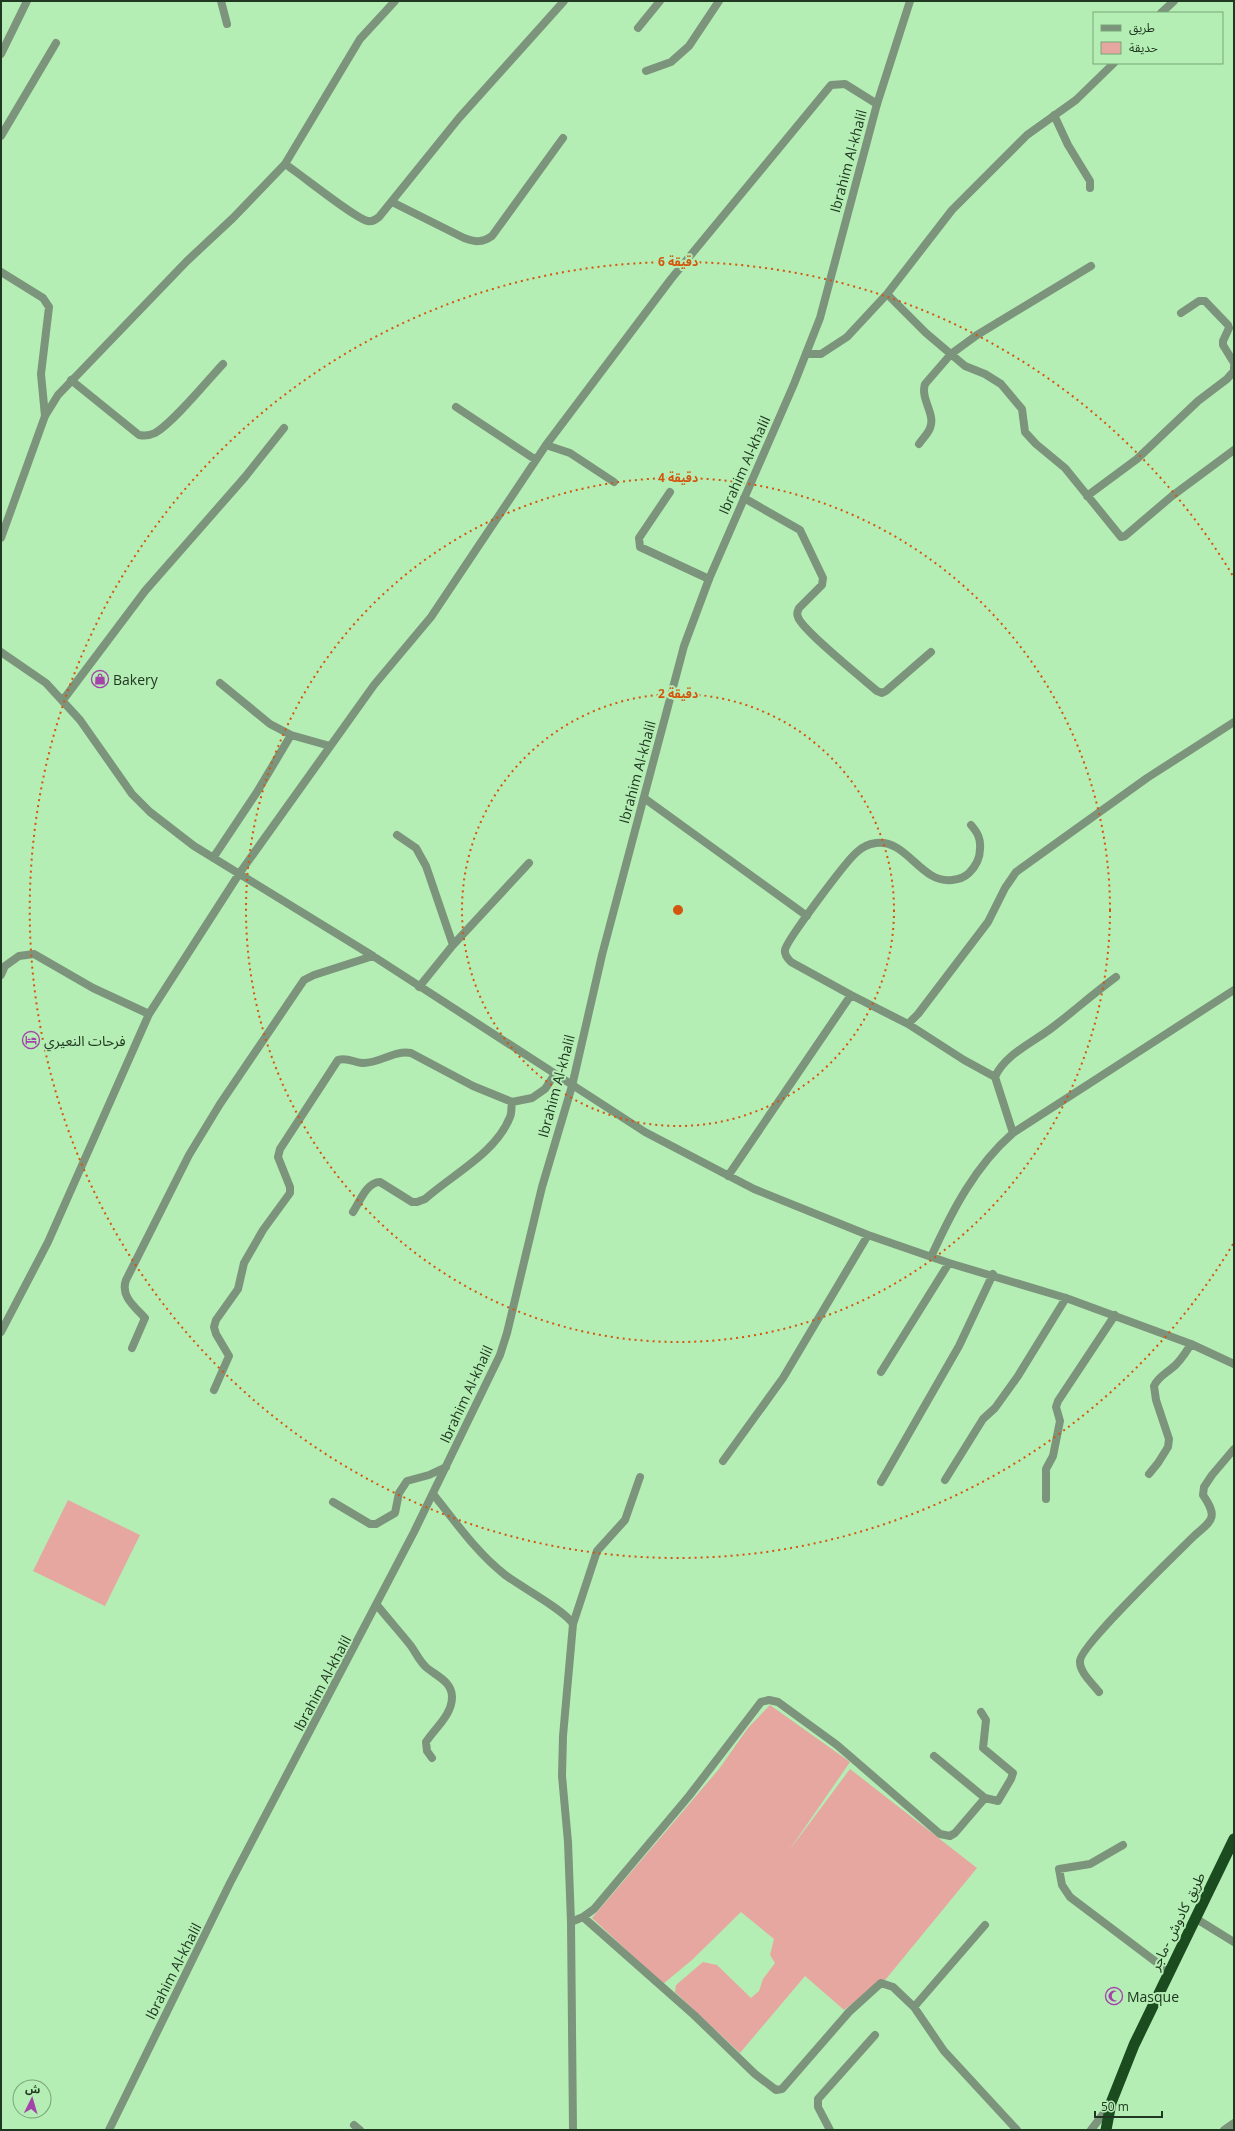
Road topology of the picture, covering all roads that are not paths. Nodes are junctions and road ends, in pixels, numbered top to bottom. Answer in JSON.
{"nodes":[{"id":1,"x":27,"y":1,"type":"edge"},
{"id":2,"x":221,"y":1,"type":"edge"},
{"id":3,"x":396,"y":1,"type":"edge"},
{"id":4,"x":564,"y":1,"type":"edge"},
{"id":5,"x":660,"y":1,"type":"edge"},
{"id":6,"x":719,"y":1,"type":"edge"},
{"id":7,"x":910,"y":1,"type":"edge"},
{"id":8,"x":1174,"y":1,"type":"edge"},
{"id":9,"x":1162,"y":12,"type":"edge"},
{"id":10,"x":227,"y":24,"type":"dead end"},
{"id":11,"x":638,"y":28,"type":"dead end"},
{"id":12,"x":56,"y":43,"type":"dead end"},
{"id":13,"x":1,"y":54,"type":"edge"},
{"id":14,"x":1113,"y":64,"type":"edge"},
{"id":15,"x":646,"y":71,"type":"dead end"},
{"id":16,"x":877,"y":104,"type":"junction"},
{"id":17,"x":1054,"y":115,"type":"junction"},
{"id":18,"x":1,"y":136,"type":"edge"},
{"id":19,"x":563,"y":138,"type":"dead end"},
{"id":20,"x":285,"y":164,"type":"junction"},
{"id":21,"x":1090,"y":188,"type":"dead end"},
{"id":22,"x":392,"y":202,"type":"junction"},
{"id":23,"x":1091,"y":266,"type":"dead end"},
{"id":24,"x":1,"y":272,"type":"edge"},
{"id":25,"x":887,"y":294,"type":"junction"},
{"id":26,"x":1182,"y":313,"type":"dead end"},
{"id":27,"x":806,"y":354,"type":"junction"},
{"id":28,"x":951,"y":354,"type":"junction"},
{"id":29,"x":1234,"y":363,"type":"edge"},
{"id":30,"x":223,"y":364,"type":"dead end"},
{"id":31,"x":1234,"y":367,"type":"edge"},
{"id":32,"x":71,"y":380,"type":"junction"},
{"id":33,"x":456,"y":407,"type":"dead end"},
{"id":34,"x":45,"y":416,"type":"junction"},
{"id":35,"x":284,"y":428,"type":"dead end"},
{"id":36,"x":919,"y":444,"type":"dead end"},
{"id":37,"x":546,"y":445,"type":"junction"},
{"id":38,"x":1234,"y":450,"type":"edge"},
{"id":39,"x":536,"y":460,"type":"junction"},
{"id":40,"x":614,"y":482,"type":"dead end"},
{"id":41,"x":670,"y":492,"type":"dead end"},
{"id":42,"x":1087,"y":496,"type":"junction"},
{"id":43,"x":744,"y":498,"type":"junction"},
{"id":44,"x":1,"y":538,"type":"edge"},
{"id":45,"x":709,"y":578,"type":"junction"},
{"id":46,"x":1,"y":652,"type":"edge"},
{"id":47,"x":931,"y":652,"type":"dead end"},
{"id":48,"x":220,"y":683,"type":"dead end"},
{"id":49,"x":63,"y":700,"type":"junction"},
{"id":50,"x":1234,"y":722,"type":"edge"},
{"id":51,"x":291,"y":735,"type":"junction"},
{"id":52,"x":330,"y":746,"type":"junction"},
{"id":53,"x":644,"y":798,"type":"junction"},
{"id":54,"x":971,"y":825,"type":"dead end"},
{"id":55,"x":397,"y":835,"type":"dead end"},
{"id":56,"x":213,"y":858,"type":"junction"},
{"id":57,"x":529,"y":863,"type":"dead end"},
{"id":58,"x":239,"y":874,"type":"junction"},
{"id":59,"x":807,"y":916,"type":"junction"},
{"id":60,"x":453,"y":945,"type":"junction"},
{"id":61,"x":373,"y":956,"type":"junction"},
{"id":62,"x":1,"y":975,"type":"edge"},
{"id":63,"x":1116,"y":977,"type":"dead end"},
{"id":64,"x":419,"y":986,"type":"junction"},
{"id":65,"x":1234,"y":990,"type":"edge"},
{"id":66,"x":851,"y":995,"type":"junction"},
{"id":67,"x":149,"y":1014,"type":"junction"},
{"id":68,"x":908,"y":1024,"type":"junction"},
{"id":69,"x":555,"y":1074,"type":"junction"},
{"id":70,"x":995,"y":1077,"type":"junction"},
{"id":71,"x":572,"y":1086,"type":"junction"},
{"id":72,"x":512,"y":1102,"type":"junction"},
{"id":73,"x":1013,"y":1133,"type":"junction"},
{"id":74,"x":728,"y":1176,"type":"junction"},
{"id":75,"x":353,"y":1212,"type":"dead end"},
{"id":76,"x":868,"y":1235,"type":"junction"},
{"id":77,"x":931,"y":1257,"type":"junction"},
{"id":78,"x":950,"y":1263,"type":"junction"},
{"id":79,"x":993,"y":1274,"type":"junction"},
{"id":80,"x":1066,"y":1298,"type":"junction"},
{"id":81,"x":1115,"y":1315,"type":"junction"},
{"id":82,"x":1,"y":1332,"type":"edge"},
{"id":83,"x":1191,"y":1344,"type":"junction"},
{"id":84,"x":132,"y":1348,"type":"dead end"},
{"id":85,"x":1234,"y":1364,"type":"edge"},
{"id":86,"x":881,"y":1372,"type":"dead end"},
{"id":87,"x":214,"y":1390,"type":"dead end"},
{"id":88,"x":1234,"y":1449,"type":"edge"},
{"id":89,"x":723,"y":1461,"type":"dead end"},
{"id":90,"x":446,"y":1466,"type":"junction"},
{"id":91,"x":1149,"y":1474,"type":"dead end"},
{"id":92,"x":640,"y":1477,"type":"dead end"},
{"id":93,"x":945,"y":1480,"type":"dead end"},
{"id":94,"x":881,"y":1482,"type":"dead end"},
{"id":95,"x":433,"y":1494,"type":"junction"},
{"id":96,"x":1046,"y":1499,"type":"dead end"},
{"id":97,"x":333,"y":1502,"type":"dead end"},
{"id":98,"x":377,"y":1605,"type":"junction"},
{"id":99,"x":573,"y":1624,"type":"junction"},
{"id":100,"x":1099,"y":1692,"type":"dead end"},
{"id":101,"x":981,"y":1712,"type":"dead end"},
{"id":102,"x":934,"y":1756,"type":"dead end"},
{"id":103,"x":432,"y":1758,"type":"dead end"},
{"id":104,"x":986,"y":1798,"type":"junction"},
{"id":105,"x":1234,"y":1839,"type":"edge"},
{"id":106,"x":1123,"y":1845,"type":"dead end"},
{"id":107,"x":583,"y":1918,"type":"junction"},
{"id":108,"x":1195,"y":1918,"type":"junction"},
{"id":109,"x":571,"y":1922,"type":"junction"},
{"id":110,"x":985,"y":1925,"type":"dead end"},
{"id":111,"x":1234,"y":1942,"type":"edge"},
{"id":112,"x":1168,"y":1971,"type":"junction"},
{"id":113,"x":914,"y":2007,"type":"junction"},
{"id":114,"x":875,"y":2035,"type":"dead end"},
{"id":115,"x":1111,"y":2103,"type":"junction"},
{"id":116,"x":1234,"y":2123,"type":"edge"},
{"id":117,"x":109,"y":2130,"type":"edge"},
{"id":118,"x":573,"y":2130,"type":"edge"},
{"id":119,"x":830,"y":2130,"type":"edge"},
{"id":120,"x":1017,"y":2130,"type":"edge"},
{"id":121,"x":1090,"y":2130,"type":"edge"},
{"id":122,"x":1106,"y":2130,"type":"edge"},
{"id":123,"x":1224,"y":2130,"type":"edge"}],
"edges":[{"from":1,"to":13,"type":"street"},
{"from":2,"to":10,"type":"street"},
{"from":3,"to":20,"type":"street"},
{"from":4,"to":22,"type":"street"},
{"from":5,"to":11,"type":"street"},
{"from":6,"to":15,"type":"street"},
{"from":7,"to":16,"type":"street","name":"Ibrahim Al-khalil"},
{"from":8,"to":9,"type":"street"},
{"from":12,"to":18,"type":"street"},
{"from":14,"to":17,"type":"street"},
{"from":16,"to":27,"type":"street","name":"Ibrahim Al-khalil"},
{"from":16,"to":37,"type":"street"},
{"from":17,"to":21,"type":"street"},
{"from":17,"to":25,"type":"street"},
{"from":19,"to":22,"type":"street"},
{"from":20,"to":22,"type":"street"},
{"from":20,"to":32,"type":"street"},
{"from":23,"to":28,"type":"street"},
{"from":24,"to":34,"type":"street"},
{"from":25,"to":27,"type":"street"},
{"from":25,"to":28,"type":"street"},
{"from":26,"to":29,"type":"street"},
{"from":27,"to":43,"type":"street","name":"Ibrahim Al-khalil"},
{"from":28,"to":36,"type":"street"},
{"from":28,"to":42,"type":"street"},
{"from":30,"to":32,"type":"street"},
{"from":31,"to":42,"type":"street"},
{"from":32,"to":34,"type":"street"},
{"from":33,"to":39,"type":"street"},
{"from":34,"to":44,"type":"street"},
{"from":35,"to":49,"type":"street"},
{"from":37,"to":39,"type":"street"},
{"from":37,"to":40,"type":"street"},
{"from":38,"to":42,"type":"street"},
{"from":39,"to":52,"type":"street"},
{"from":41,"to":45,"type":"street"},
{"from":43,"to":45,"type":"street","name":"Ibrahim Al-khalil"},
{"from":43,"to":47,"type":"street"},
{"from":45,"to":53,"type":"street","name":"Ibrahim Al-khalil"},
{"from":46,"to":49,"type":"street"},
{"from":48,"to":51,"type":"street"},
{"from":49,"to":56,"type":"street"},
{"from":50,"to":68,"type":"street"},
{"from":51,"to":52,"type":"street"},
{"from":51,"to":56,"type":"street"},
{"from":52,"to":58,"type":"street"},
{"from":53,"to":59,"type":"street"},
{"from":53,"to":71,"type":"street","name":"Ibrahim Al-khalil"},
{"from":54,"to":59,"type":"street"},
{"from":55,"to":60,"type":"street"},
{"from":56,"to":58,"type":"street"},
{"from":57,"to":60,"type":"street"},
{"from":58,"to":61,"type":"street"},
{"from":58,"to":67,"type":"street"},
{"from":59,"to":66,"type":"street"},
{"from":60,"to":64,"type":"street"},
{"from":61,"to":64,"type":"street"},
{"from":61,"to":84,"type":"street"},
{"from":62,"to":67,"type":"street"},
{"from":63,"to":70,"type":"street"},
{"from":64,"to":69,"type":"street"},
{"from":65,"to":73,"type":"street"},
{"from":66,"to":68,"type":"street"},
{"from":66,"to":74,"type":"street"},
{"from":67,"to":82,"type":"street"},
{"from":68,"to":70,"type":"street"},
{"from":69,"to":71,"type":"street"},
{"from":69,"to":72,"type":"street"},
{"from":70,"to":73,"type":"street"},
{"from":71,"to":74,"type":"street"},
{"from":71,"to":90,"type":"street","name":"Ibrahim Al-khalil"},
{"from":72,"to":75,"type":"street"},
{"from":72,"to":87,"type":"street"},
{"from":73,"to":77,"type":"street"},
{"from":74,"to":76,"type":"street"},
{"from":76,"to":77,"type":"street"},
{"from":76,"to":89,"type":"street"},
{"from":77,"to":78,"type":"street"},
{"from":78,"to":79,"type":"street"},
{"from":78,"to":86,"type":"street"},
{"from":79,"to":80,"type":"street"},
{"from":79,"to":94,"type":"street"},
{"from":80,"to":81,"type":"street"},
{"from":80,"to":93,"type":"street"},
{"from":81,"to":83,"type":"street"},
{"from":81,"to":96,"type":"street"},
{"from":83,"to":85,"type":"street"},
{"from":83,"to":91,"type":"street"},
{"from":88,"to":100,"type":"street"},
{"from":90,"to":95,"type":"street","name":"Ibrahim Al-khalil"},
{"from":90,"to":97,"type":"street"},
{"from":92,"to":99,"type":"street"},
{"from":95,"to":98,"type":"street","name":"Ibrahim Al-khalil"},
{"from":95,"to":99,"type":"street"},
{"from":98,"to":103,"type":"street"},
{"from":98,"to":117,"type":"street","name":"Ibrahim Al-khalil"},
{"from":99,"to":109,"type":"street"},
{"from":101,"to":104,"type":"street"},
{"from":102,"to":104,"type":"street"},
{"from":104,"to":107,"type":"street"},
{"from":105,"to":108,"type":"highway","name":"طريق كادوش -ماجر"},
{"from":106,"to":112,"type":"street"},
{"from":107,"to":109,"type":"street"},
{"from":107,"to":113,"type":"street"},
{"from":108,"to":111,"type":"street"},
{"from":108,"to":112,"type":"highway","name":"طريق كادوش -ماجر"},
{"from":109,"to":118,"type":"street"},
{"from":110,"to":113,"type":"street"},
{"from":112,"to":115,"type":"highway","name":"طريق كادوش -ماجر"},
{"from":113,"to":120,"type":"street"},
{"from":114,"to":119,"type":"street"},
{"from":115,"to":121,"type":"street"},
{"from":115,"to":122,"type":"highway","name":"طريق كادوش -ماجر"},
{"from":116,"to":123,"type":"street"}]}
